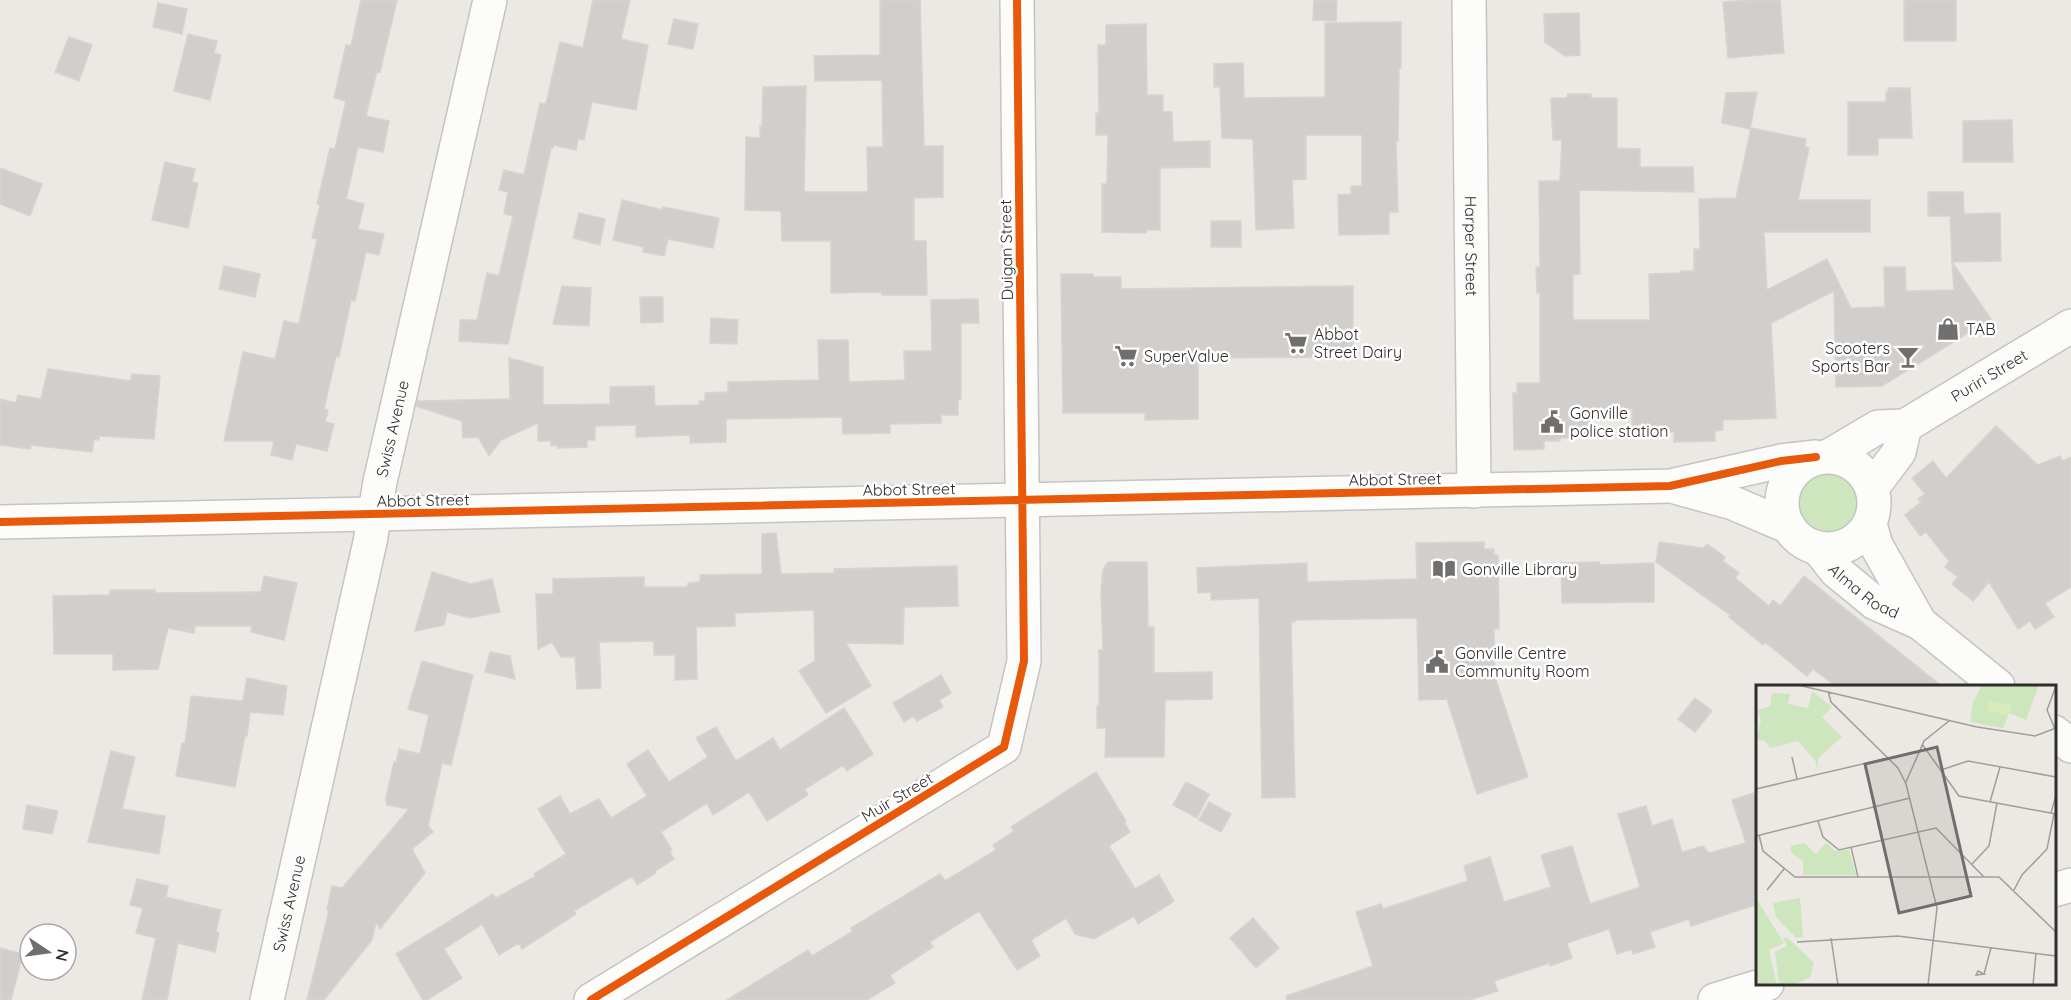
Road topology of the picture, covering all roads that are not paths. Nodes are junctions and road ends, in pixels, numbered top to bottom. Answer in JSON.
{"nodes":[{"id":1,"x":490,"y":0,"type":"edge"},
{"id":2,"x":1017,"y":0,"type":"edge"},
{"id":3,"x":1469,"y":0,"type":"edge"},
{"id":4,"x":2071,"y":326,"type":"edge"},
{"id":5,"x":1905,"y":426,"type":"junction"},
{"id":6,"x":1822,"y":457,"type":"junction"},
{"id":7,"x":1670,"y":486,"type":"junction"},
{"id":8,"x":1872,"y":488,"type":"junction"},
{"id":9,"x":1474,"y":491,"type":"junction"},
{"id":10,"x":1022,"y":500,"type":"junction"},
{"id":11,"x":375,"y":514,"type":"junction"},
{"id":12,"x":0,"y":522,"type":"edge"},
{"id":13,"x":1870,"y":524,"type":"junction"},
{"id":14,"x":1789,"y":527,"type":"junction"},
{"id":15,"x":1818,"y":548,"type":"junction"},
{"id":16,"x":1920,"y":623,"type":"junction"},
{"id":17,"x":1996,"y":685,"type":"edge"},
{"id":18,"x":2056,"y":733,"type":"edge"},
{"id":19,"x":2071,"y":746,"type":"edge"},
{"id":20,"x":2071,"y":885,"type":"edge"},
{"id":21,"x":2056,"y":890,"type":"edge"},
{"id":22,"x":1760,"y":990,"type":"edge"},
{"id":23,"x":267,"y":1000,"type":"edge"},
{"id":24,"x":591,"y":1000,"type":"edge"},
{"id":25,"x":1715,"y":1000,"type":"edge"}],
"edges":[{"from":1,"to":11,"type":"street","name":"Swiss Avenue"},
{"from":2,"to":10,"type":"street","name":"Duigan Street"},
{"from":3,"to":9,"type":"street","name":"Harper Street"},
{"from":4,"to":5,"type":"street","name":"Puriri Street"},
{"from":5,"to":6,"type":"street","name":"Puriri Street"},
{"from":5,"to":8,"type":"street"},
{"from":6,"to":7,"type":"street","name":"Abbot Street"},
{"from":6,"to":8,"type":"street"},
{"from":6,"to":14,"type":"street"},
{"from":7,"to":9,"type":"street","name":"Abbot Street"},
{"from":7,"to":14,"type":"street","name":"Abbot Street"},
{"from":8,"to":13,"type":"street"},
{"from":9,"to":10,"type":"street","name":"Abbot Street"},
{"from":10,"to":11,"type":"street","name":"Abbot Street"},
{"from":10,"to":24,"type":"street","name":"Muir Street"},
{"from":11,"to":12,"type":"street","name":"Abbot Street"},
{"from":11,"to":23,"type":"street","name":"Swiss Avenue"},
{"from":13,"to":15,"type":"street"},
{"from":13,"to":16,"type":"street","name":"Alma Road"},
{"from":14,"to":15,"type":"street"},
{"from":15,"to":16,"type":"street","name":"Alma Road"},
{"from":16,"to":17,"type":"street","name":"Alma Road"},
{"from":18,"to":19,"type":"street"},
{"from":20,"to":21,"type":"street"},
{"from":22,"to":25,"type":"street"}]}
